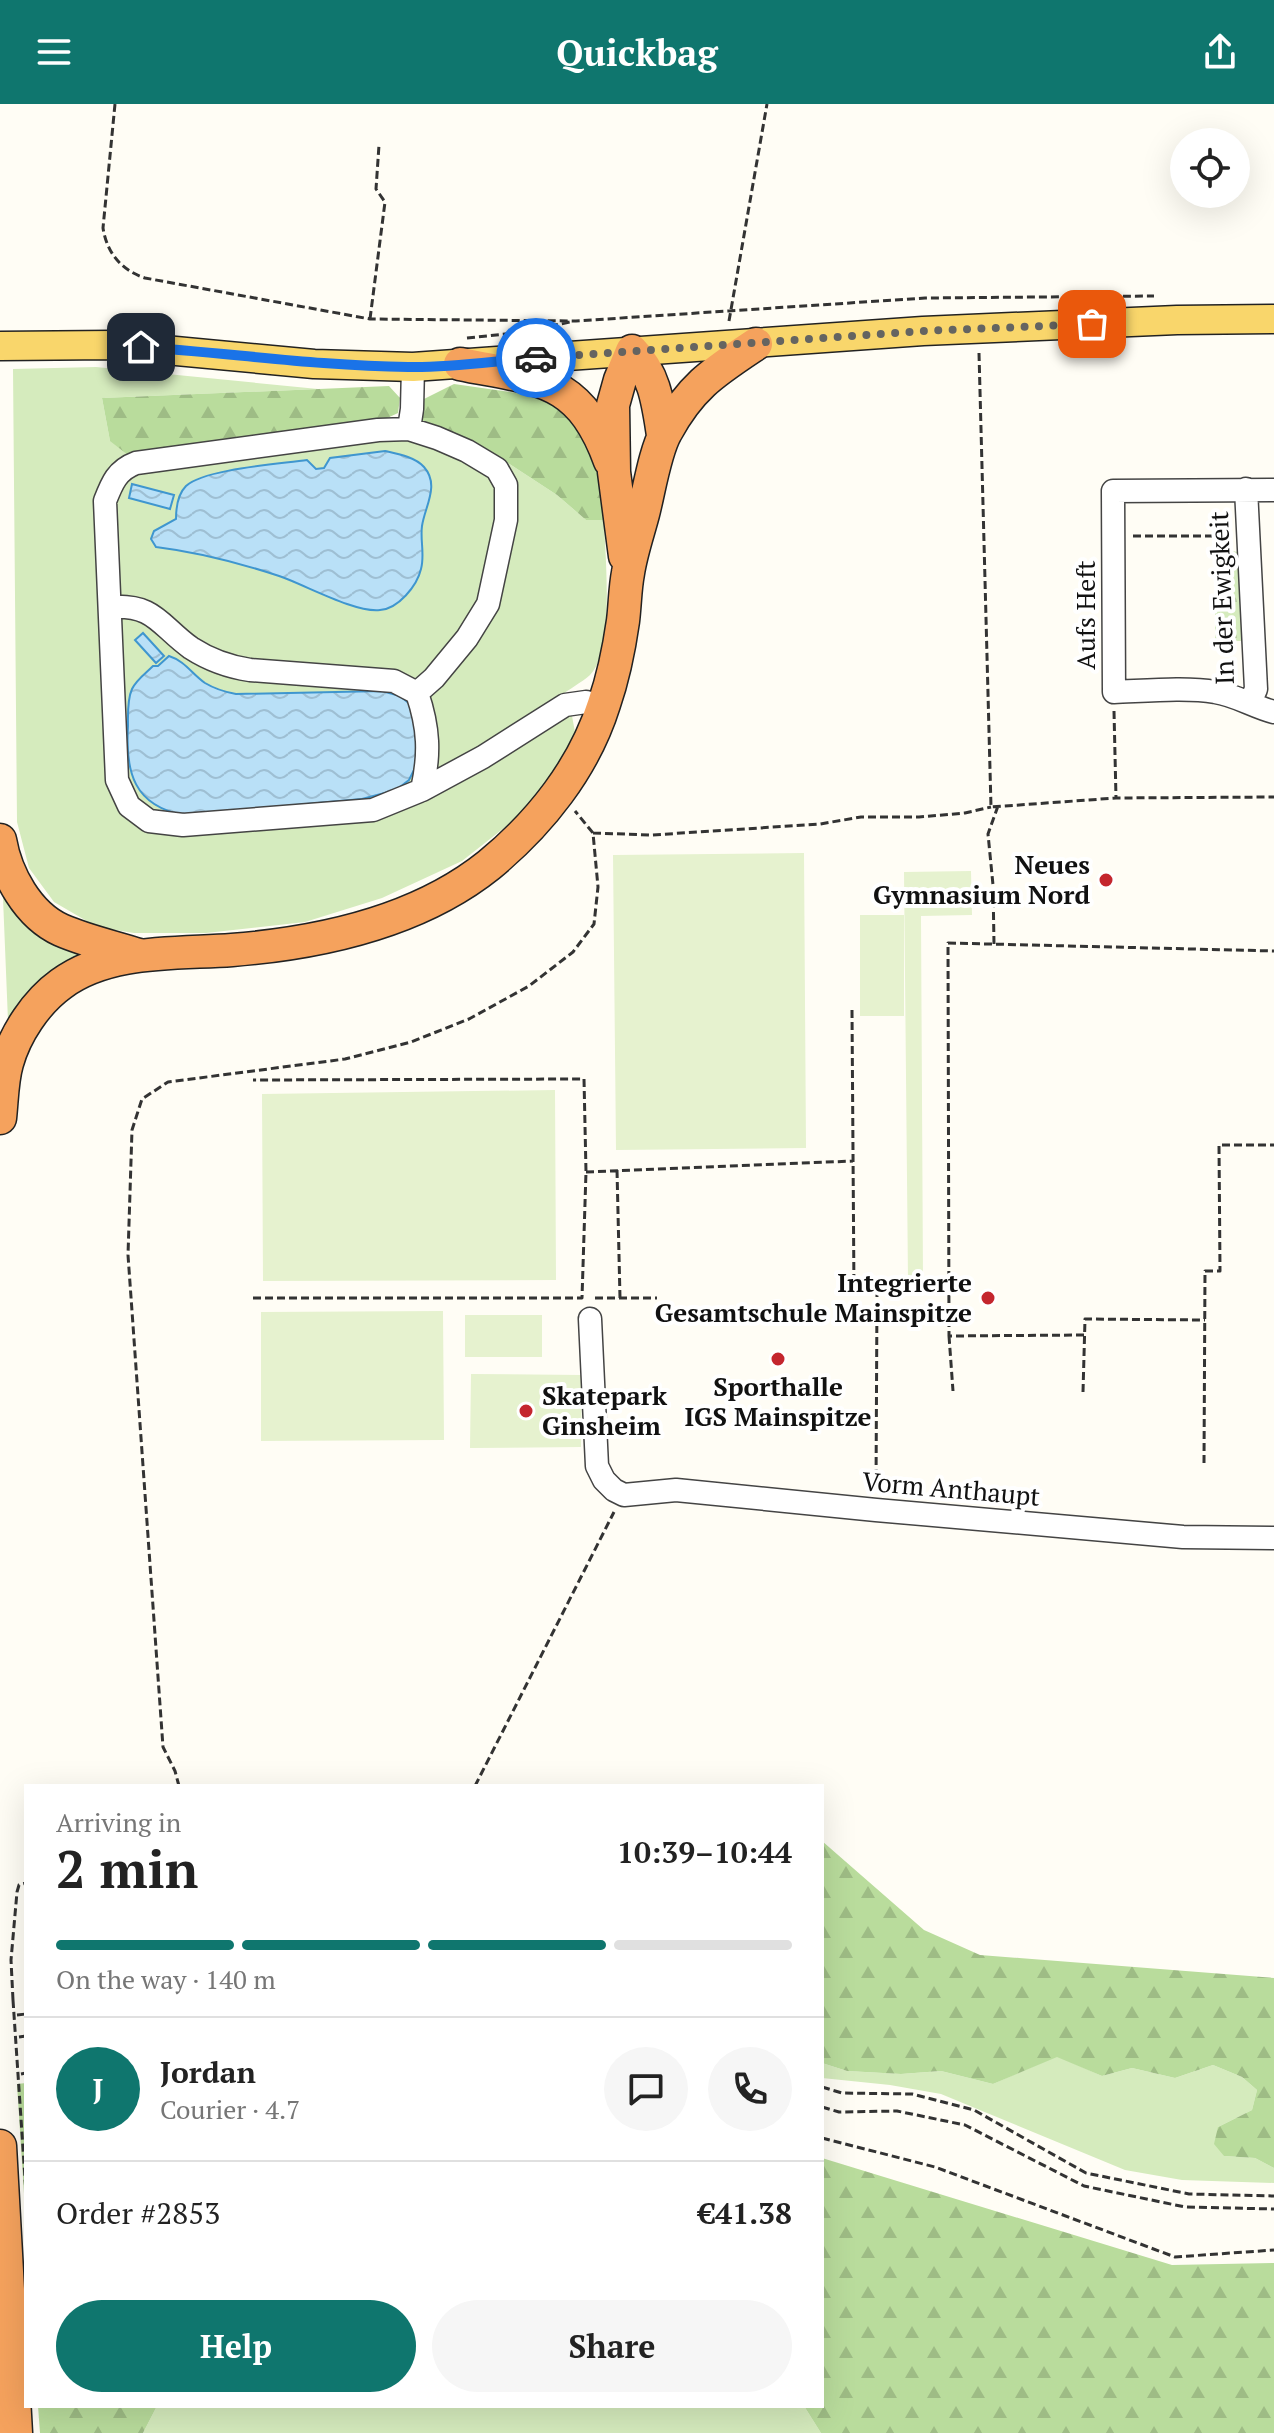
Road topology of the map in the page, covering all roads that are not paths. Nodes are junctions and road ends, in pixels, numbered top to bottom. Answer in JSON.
{"nodes":[{"id":1,"x":1274,"y":319,"type":"edge"},
{"id":2,"x":756,"y":344,"type":"junction"},
{"id":3,"x":13,"y":346,"type":"edge"},
{"id":4,"x":464,"y":351,"type":"junction"},
{"id":5,"x":632,"y":351,"type":"junction"},
{"id":6,"x":413,"y":367,"type":"junction"},
{"id":7,"x":409,"y":429,"type":"junction"},
{"id":8,"x":663,"y":435,"type":"junction"},
{"id":9,"x":614,"y":472,"type":"junction"},
{"id":10,"x":1246,"y":489,"type":"junction"},
{"id":11,"x":1274,"y":490,"type":"edge"},
{"id":12,"x":627,"y":573,"type":"junction"},
{"id":13,"x":110,"y":607,"type":"junction"},
{"id":14,"x":417,"y":693,"type":"junction"},
{"id":15,"x":1250,"y":703,"type":"junction"},
{"id":16,"x":604,"y":706,"type":"junction"},
{"id":17,"x":1274,"y":712,"type":"edge"},
{"id":18,"x":422,"y":790,"type":"junction"},
{"id":19,"x":0,"y":840,"type":"edge"},
{"id":20,"x":142,"y":956,"type":"junction"},
{"id":21,"x":0,"y":1118,"type":"edge"},
{"id":22,"x":586,"y":1309,"type":"road end"},
{"id":23,"x":1274,"y":1538,"type":"edge"},
{"id":24,"x":0,"y":2146,"type":"edge"},
{"id":25,"x":16,"y":2433,"type":"edge"}],
"edges":[{"from":1,"to":2,"type":"main road"},
{"from":2,"to":5,"type":"main road"},
{"from":2,"to":8,"type":"highway"},
{"from":3,"to":6,"type":"main road"},
{"from":4,"to":5,"type":"main road"},
{"from":4,"to":6,"type":"main road"},
{"from":4,"to":9,"type":"highway"},
{"from":5,"to":8,"type":"highway"},
{"from":5,"to":9,"type":"highway"},
{"from":6,"to":7,"type":"street"},
{"from":7,"to":13,"type":"street"},
{"from":7,"to":14,"type":"street"},
{"from":8,"to":12,"type":"highway"},
{"from":9,"to":12,"type":"highway"},
{"from":10,"to":11,"type":"street"},
{"from":10,"to":15,"type":"street","name":"In der Ewigkeit"},
{"from":10,"to":15,"type":"street","name":"Aufs Heft"},
{"from":12,"to":16,"type":"highway"},
{"from":13,"to":14,"type":"street"},
{"from":13,"to":18,"type":"street"},
{"from":14,"to":18,"type":"street"},
{"from":15,"to":17,"type":"street","name":"Aufs Heft"},
{"from":16,"to":18,"type":"street"},
{"from":16,"to":20,"type":"highway"},
{"from":19,"to":20,"type":"highway"},
{"from":20,"to":21,"type":"highway"},
{"from":22,"to":23,"type":"street","name":"Vorm Anthaupt"},
{"from":24,"to":25,"type":"highway"}]}
